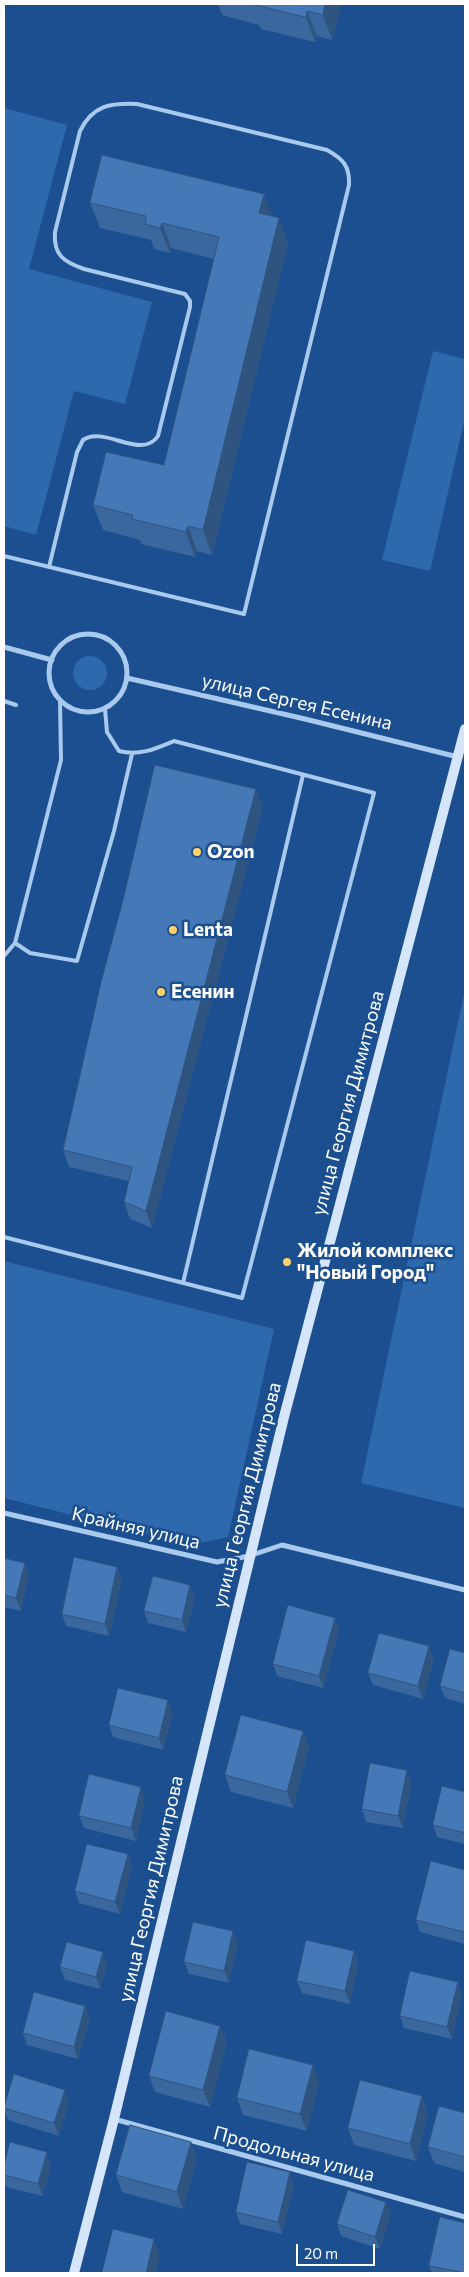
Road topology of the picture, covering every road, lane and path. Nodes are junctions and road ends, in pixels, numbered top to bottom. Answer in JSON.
{"nodes":[{"id":1,"x":4,"y":556,"type":"edge"},
{"id":2,"x":49,"y":566,"type":"junction"},
{"id":3,"x":4,"y":647,"type":"edge"},
{"id":4,"x":52,"y":660,"type":"junction"},
{"id":5,"x":127,"y":678,"type":"junction"},
{"id":6,"x":60,"y":700,"type":"junction"},
{"id":7,"x":4,"y":701,"type":"edge"},
{"id":8,"x":16,"y":705,"type":"dead end"},
{"id":9,"x":105,"y":708,"type":"junction"},
{"id":10,"x":465,"y":729,"type":"edge"},
{"id":11,"x":132,"y":754,"type":"junction"},
{"id":12,"x":459,"y":757,"type":"junction"},
{"id":13,"x":302,"y":775,"type":"junction"},
{"id":14,"x":15,"y":943,"type":"junction"},
{"id":15,"x":4,"y":956,"type":"edge"},
{"id":16,"x":4,"y":1237,"type":"edge"},
{"id":17,"x":183,"y":1283,"type":"junction"},
{"id":18,"x":4,"y":1513,"type":"edge"},
{"id":19,"x":249,"y":1556,"type":"junction"},
{"id":20,"x":465,"y":1590,"type":"edge"},
{"id":21,"x":114,"y":2120,"type":"junction"},
{"id":22,"x":465,"y":2217,"type":"edge"},
{"id":23,"x":74,"y":2273,"type":"edge"}],
"edges":[{"from":1,"to":2,"type":"lane"},
{"from":2,"to":2,"type":"lane"},
{"from":3,"to":4,"type":"street"},
{"from":4,"to":5,"type":"street"},
{"from":4,"to":6,"type":"street"},
{"from":5,"to":9,"type":"street"},
{"from":5,"to":12,"type":"street","name":"улица Сергея Есенина"},
{"from":6,"to":9,"type":"street"},
{"from":6,"to":14,"type":"lane"},
{"from":7,"to":8,"type":"lane"},
{"from":9,"to":11,"type":"lane"},
{"from":10,"to":12,"type":"street","name":"улица Георгия Димитрова"},
{"from":11,"to":13,"type":"lane"},
{"from":11,"to":14,"type":"lane"},
{"from":12,"to":19,"type":"street","name":"улица Георгия Димитрова"},
{"from":13,"to":17,"type":"lane"},
{"from":13,"to":17,"type":"lane"},
{"from":14,"to":15,"type":"lane"},
{"from":16,"to":17,"type":"lane"},
{"from":18,"to":19,"type":"street","name":"Крайняя улица"},
{"from":19,"to":20,"type":"street","name":"Крайняя улица"},
{"from":19,"to":21,"type":"street","name":"улица Георгия Димитрова"},
{"from":21,"to":22,"type":"street","name":"Продольная улица"},
{"from":21,"to":23,"type":"street","name":"улица Георгия Димитрова"}]}
